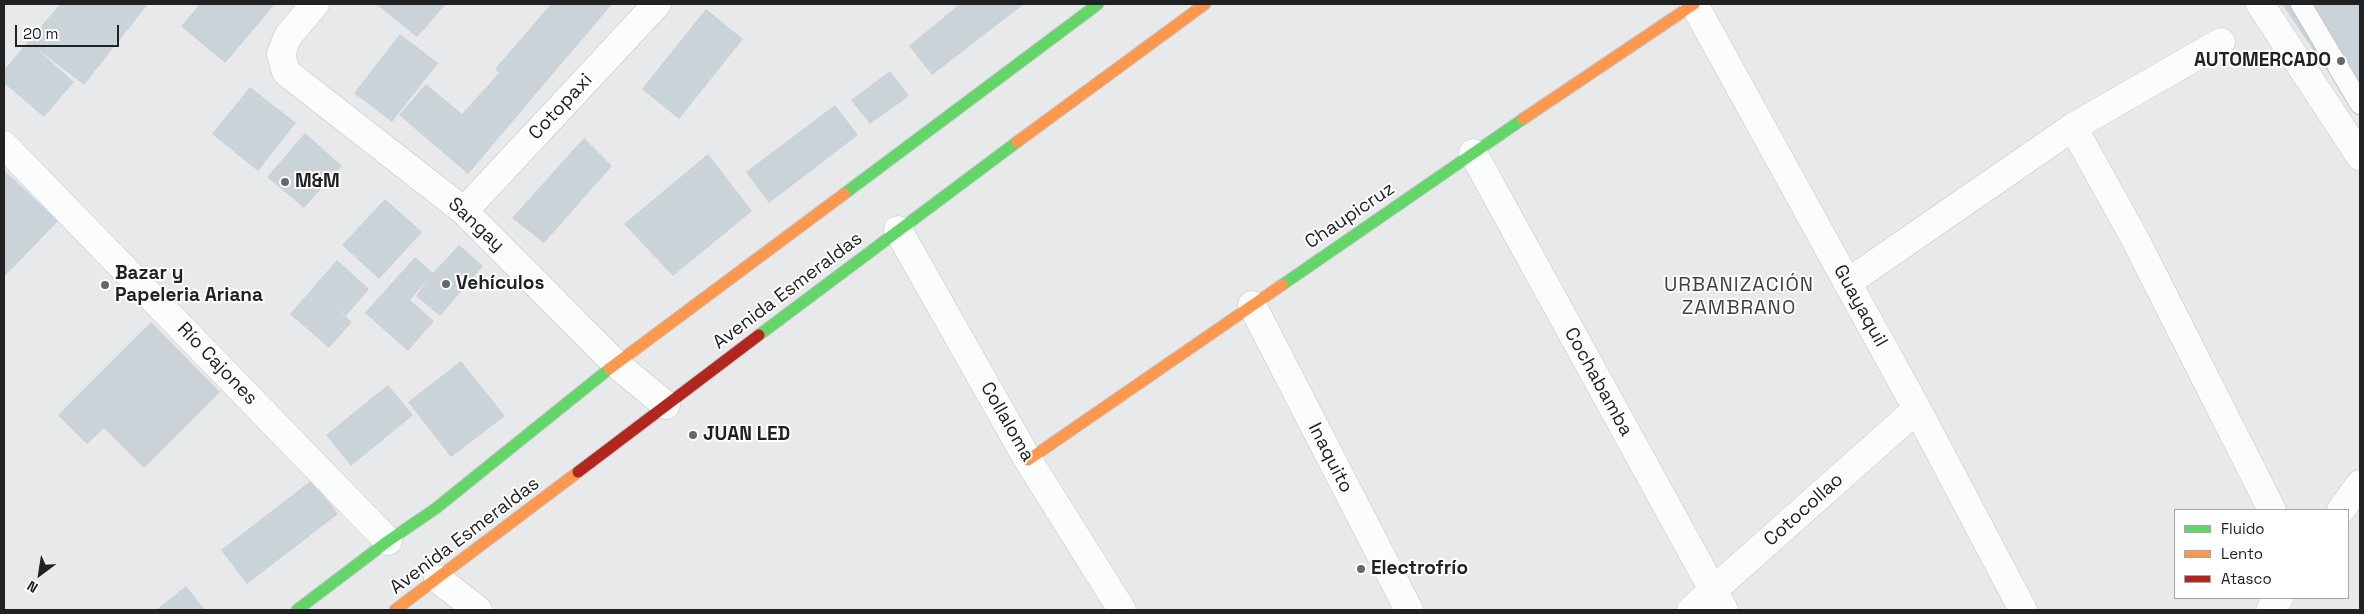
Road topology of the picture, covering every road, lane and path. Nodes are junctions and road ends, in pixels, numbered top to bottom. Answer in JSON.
{"nodes":[{"id":1,"x":315,"y":4,"type":"edge"},
{"id":2,"x":657,"y":4,"type":"edge"},
{"id":3,"x":1098,"y":4,"type":"edge"},
{"id":4,"x":1205,"y":4,"type":"edge"},
{"id":5,"x":1694,"y":4,"type":"edge"},
{"id":6,"x":2260,"y":4,"type":"edge"},
{"id":7,"x":2301,"y":4,"type":"edge"},
{"id":8,"x":2221,"y":42,"type":"dead end"},
{"id":9,"x":2360,"y":104,"type":"edge"},
{"id":10,"x":2073,"y":127,"type":"junction"},
{"id":11,"x":4,"y":145,"type":"edge"},
{"id":12,"x":1473,"y":154,"type":"junction"},
{"id":13,"x":2360,"y":156,"type":"edge"},
{"id":14,"x":464,"y":211,"type":"junction"},
{"id":15,"x":898,"y":230,"type":"junction"},
{"id":16,"x":1847,"y":283,"type":"junction"},
{"id":17,"x":1252,"y":305,"type":"junction"},
{"id":18,"x":616,"y":364,"type":"junction"},
{"id":19,"x":666,"y":405,"type":"junction"},
{"id":20,"x":1917,"y":409,"type":"junction"},
{"id":21,"x":1028,"y":460,"type":"junction"},
{"id":22,"x":2360,"y":484,"type":"edge"},
{"id":23,"x":2271,"y":509,"type":"edge"},
{"id":24,"x":2342,"y":509,"type":"edge"},
{"id":25,"x":388,"y":541,"type":"junction"},
{"id":26,"x":438,"y":580,"type":"junction"},
{"id":27,"x":2278,"y":599,"type":"edge"},
{"id":28,"x":1718,"y":601,"type":"edge"},
{"id":29,"x":1120,"y":609,"type":"edge"},
{"id":30,"x":297,"y":610,"type":"edge"},
{"id":31,"x":395,"y":610,"type":"edge"},
{"id":32,"x":478,"y":610,"type":"edge"},
{"id":33,"x":1409,"y":610,"type":"edge"},
{"id":34,"x":1691,"y":610,"type":"edge"},
{"id":35,"x":2023,"y":610,"type":"edge"},
{"id":36,"x":2270,"y":610,"type":"edge"}],
"edges":[{"from":1,"to":14,"type":"street","name":"Sangay"},
{"from":2,"to":14,"type":"street","name":"Cotopaxi"},
{"from":3,"to":18,"type":"main road","name":"Avenida Esmeraldas"},
{"from":4,"to":15,"type":"main road","name":"Avenida Esmeraldas"},
{"from":5,"to":12,"type":"main road","name":"Chaupicruz"},
{"from":5,"to":16,"type":"street","name":"Guayaquil"},
{"from":6,"to":13,"type":"street"},
{"from":7,"to":9,"type":"lane"},
{"from":8,"to":10,"type":"street"},
{"from":10,"to":16,"type":"street"},
{"from":10,"to":23,"type":"street"},
{"from":11,"to":25,"type":"street","name":"Río Cajones"},
{"from":12,"to":17,"type":"main road","name":"Chaupicruz"},
{"from":12,"to":28,"type":"street","name":"Cochabamba"},
{"from":14,"to":18,"type":"street","name":"Sangay"},
{"from":15,"to":19,"type":"main road","name":"Avenida Esmeraldas"},
{"from":15,"to":21,"type":"street","name":"Collaloma"},
{"from":16,"to":20,"type":"street","name":"Guayaquil"},
{"from":17,"to":21,"type":"main road","name":"Chaupicruz"},
{"from":17,"to":33,"type":"street","name":"Inaquito"},
{"from":18,"to":19,"type":"street","name":"Sangay"},
{"from":18,"to":25,"type":"main road","name":"Avenida Esmeraldas"},
{"from":19,"to":26,"type":"main road","name":"Avenida Esmeraldas"},
{"from":20,"to":28,"type":"street","name":"Cotocollao"},
{"from":20,"to":35,"type":"street","name":"Guayaquil"},
{"from":21,"to":29,"type":"street","name":"Collaloma"},
{"from":22,"to":24,"type":"street"},
{"from":25,"to":30,"type":"main road","name":"Avenida Esmeraldas"},
{"from":26,"to":31,"type":"main road","name":"Avenida Esmeraldas"},
{"from":26,"to":32,"type":"street"},
{"from":27,"to":36,"type":"street"},
{"from":28,"to":34,"type":"street","name":"Cotocollao"}]}
